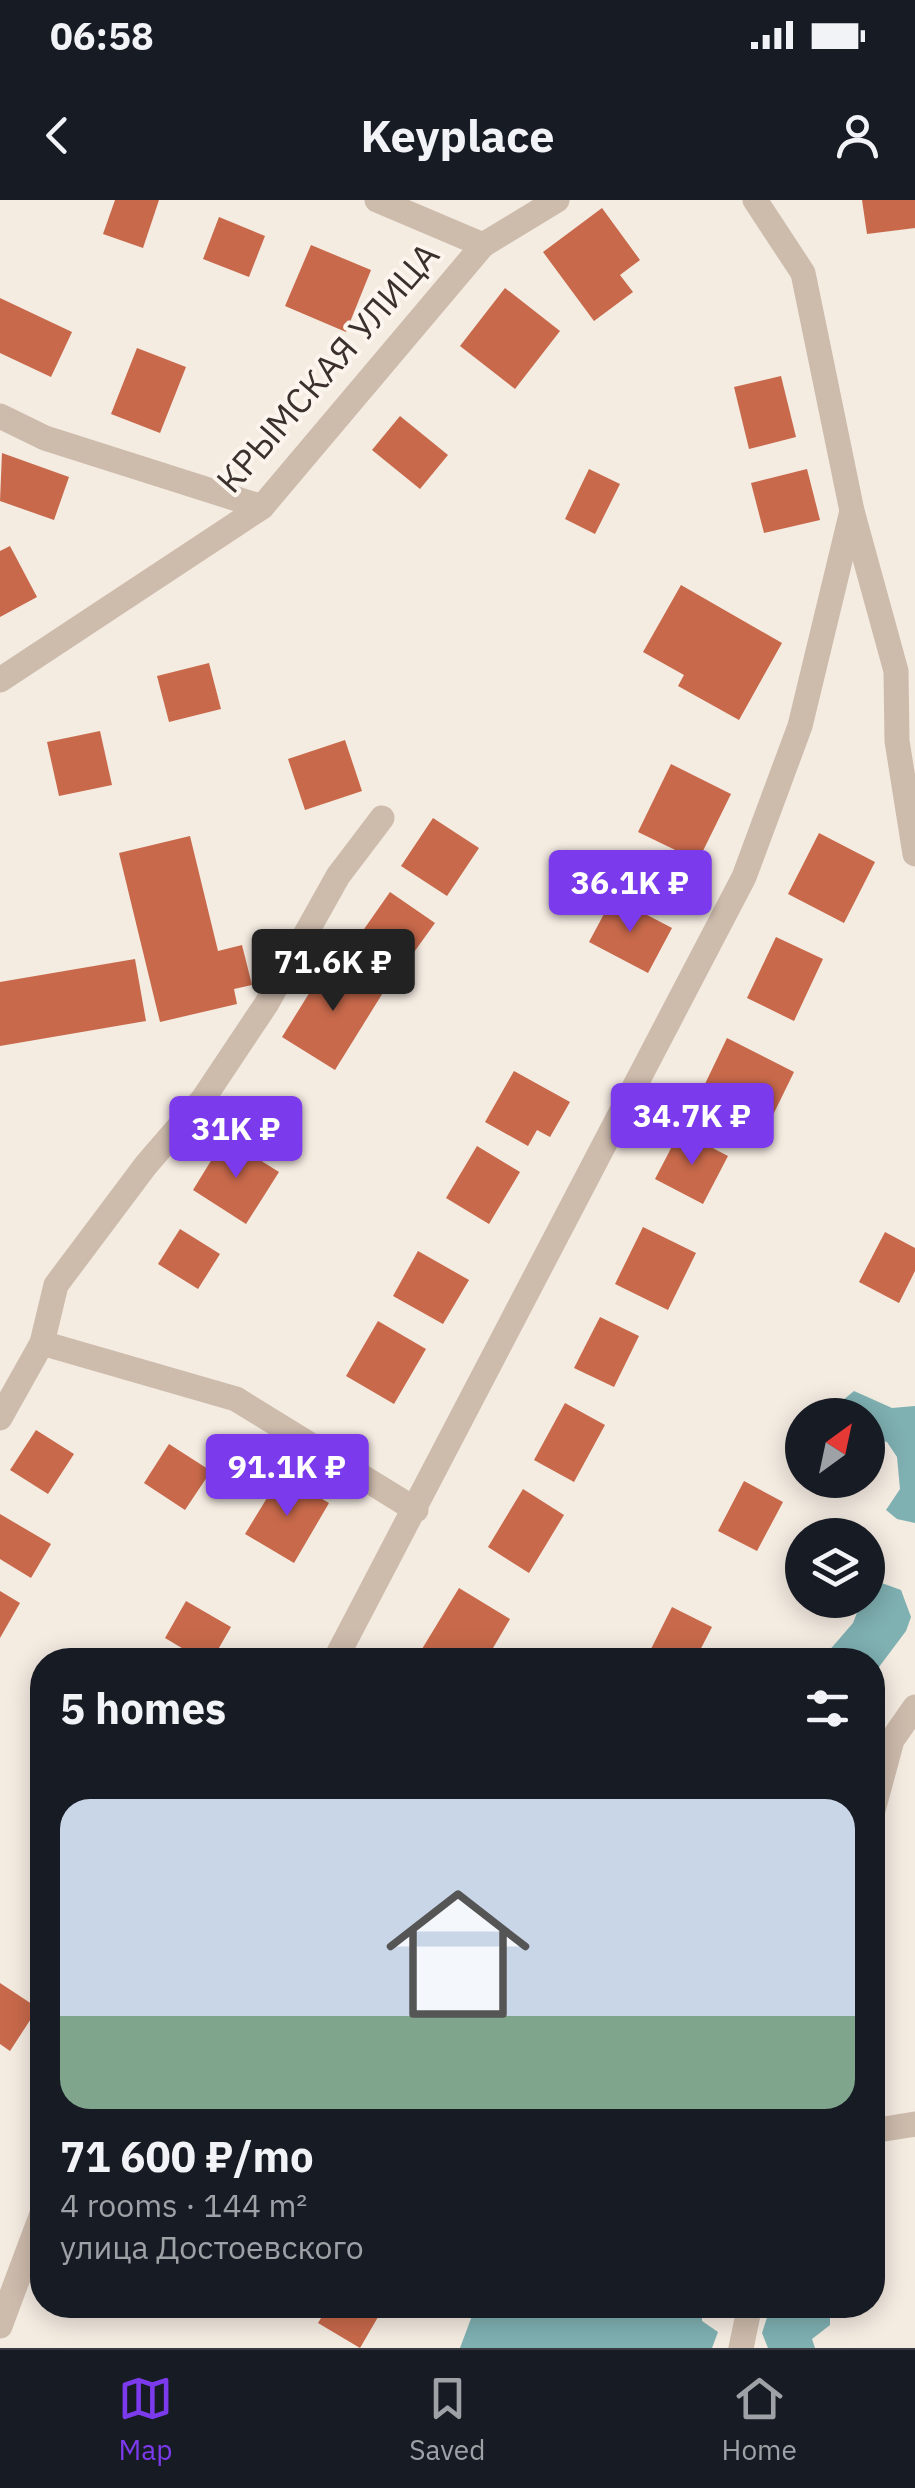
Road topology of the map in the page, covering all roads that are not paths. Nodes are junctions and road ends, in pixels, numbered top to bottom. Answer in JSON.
{"nodes":[{"id":1,"x":377,"y":200,"type":"edge"},
{"id":2,"x":557,"y":200,"type":"edge"},
{"id":3,"x":755,"y":200,"type":"edge"},
{"id":4,"x":482,"y":245,"type":"junction"},
{"id":5,"x":0,"y":416,"type":"edge"},
{"id":6,"x":262,"y":507,"type":"junction"},
{"id":7,"x":852,"y":511,"type":"junction"},
{"id":8,"x":0,"y":680,"type":"edge"},
{"id":9,"x":382,"y":818,"type":"dead end"},
{"id":10,"x":915,"y":854,"type":"edge"},
{"id":11,"x":42,"y":1343,"type":"junction"},
{"id":12,"x":0,"y":1418,"type":"edge"},
{"id":13,"x":416,"y":1510,"type":"junction"},
{"id":14,"x":341,"y":1648,"type":"edge"},
{"id":15,"x":915,"y":1707,"type":"edge"},
{"id":16,"x":885,"y":1766,"type":"edge"},
{"id":17,"x":915,"y":2124,"type":"edge"},
{"id":18,"x":885,"y":2128,"type":"edge"},
{"id":19,"x":30,"y":2246,"type":"edge"},
{"id":20,"x":747,"y":2318,"type":"edge"},
{"id":21,"x":0,"y":2326,"type":"edge"},
{"id":22,"x":741,"y":2348,"type":"edge"}],
"edges":[{"from":1,"to":4,"type":"street"},
{"from":2,"to":4,"type":"street","name":"КРЫМСКАЯ УЛИЦА"},
{"from":3,"to":7,"type":"street"},
{"from":4,"to":6,"type":"street","name":"КРЫМСКАЯ УЛИЦА"},
{"from":5,"to":6,"type":"street"},
{"from":6,"to":8,"type":"street","name":"КРЫМСКАЯ УЛИЦА"},
{"from":7,"to":10,"type":"street"},
{"from":7,"to":13,"type":"street"},
{"from":9,"to":11,"type":"street"},
{"from":11,"to":12,"type":"street"},
{"from":11,"to":13,"type":"street"},
{"from":13,"to":14,"type":"street"},
{"from":15,"to":16,"type":"street"},
{"from":17,"to":18,"type":"street"},
{"from":19,"to":21,"type":"street"},
{"from":20,"to":22,"type":"street"}]}
